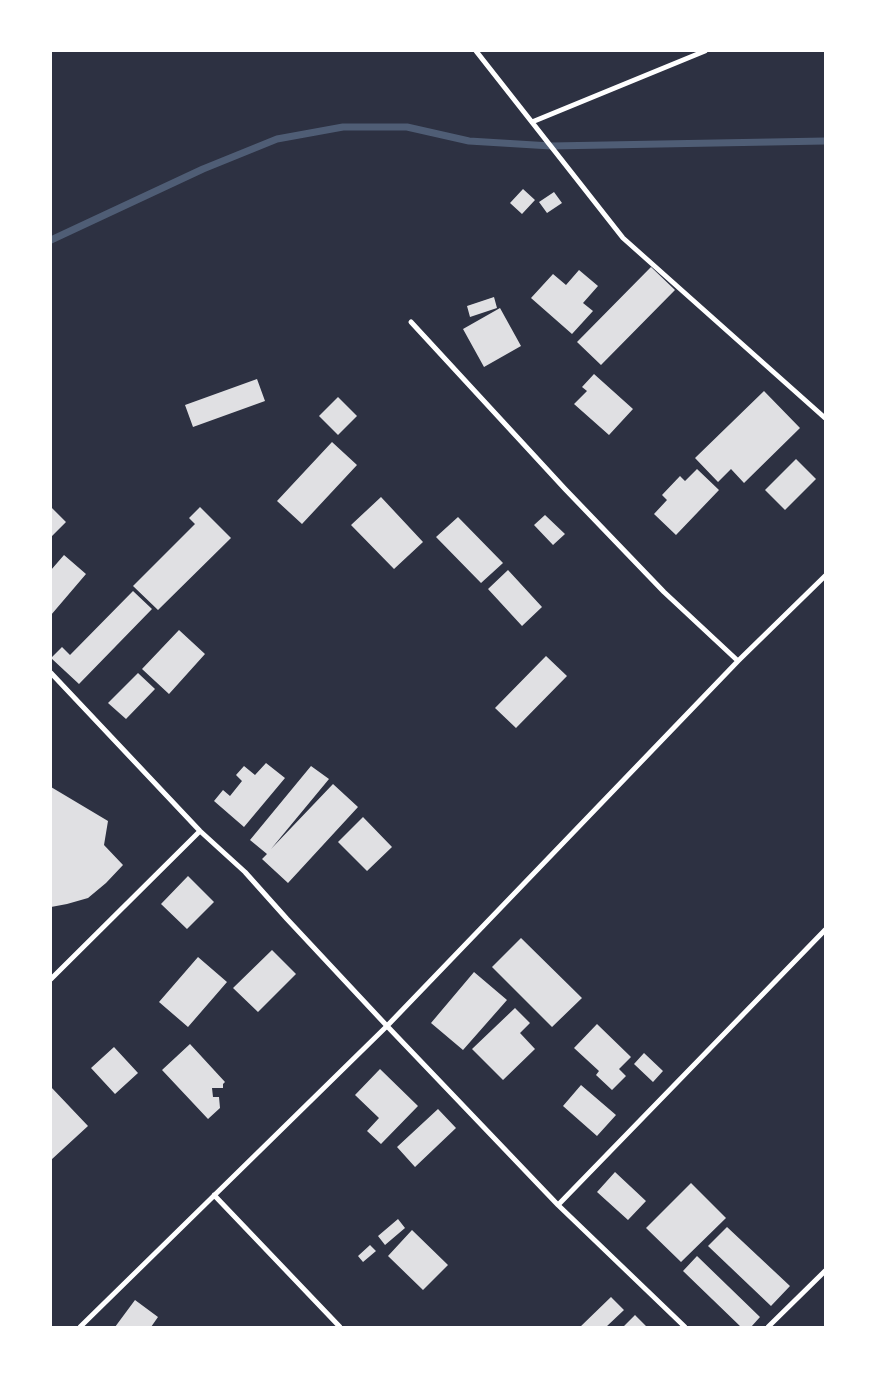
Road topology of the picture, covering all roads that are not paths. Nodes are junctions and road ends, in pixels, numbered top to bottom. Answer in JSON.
{"nodes":[{"id":1,"x":476,"y":51,"type":"edge"},
{"id":2,"x":705,"y":51,"type":"edge"},
{"id":3,"x":532,"y":122,"type":"junction"},
{"id":4,"x":411,"y":322,"type":"dead end"},
{"id":5,"x":825,"y":418,"type":"edge"},
{"id":6,"x":825,"y":576,"type":"edge"},
{"id":7,"x":738,"y":661,"type":"junction"},
{"id":8,"x":51,"y":673,"type":"edge"},
{"id":9,"x":200,"y":831,"type":"junction"},
{"id":10,"x":825,"y":930,"type":"edge"},
{"id":11,"x":51,"y":979,"type":"edge"},
{"id":12,"x":387,"y":1026,"type":"junction"},
{"id":13,"x":214,"y":1195,"type":"junction"},
{"id":14,"x":558,"y":1205,"type":"junction"},
{"id":15,"x":825,"y":1271,"type":"edge"},
{"id":16,"x":80,"y":1327,"type":"edge"},
{"id":17,"x":340,"y":1327,"type":"edge"},
{"id":18,"x":685,"y":1327,"type":"edge"},
{"id":19,"x":768,"y":1327,"type":"edge"}],
"edges":[{"from":1,"to":3,"type":"street"},
{"from":2,"to":3,"type":"street"},
{"from":3,"to":5,"type":"street"},
{"from":4,"to":7,"type":"street"},
{"from":6,"to":7,"type":"street"},
{"from":7,"to":12,"type":"street"},
{"from":8,"to":9,"type":"street"},
{"from":9,"to":11,"type":"street"},
{"from":9,"to":12,"type":"street"},
{"from":10,"to":14,"type":"street"},
{"from":12,"to":13,"type":"street"},
{"from":12,"to":14,"type":"street"},
{"from":13,"to":16,"type":"street"},
{"from":13,"to":17,"type":"street"},
{"from":14,"to":18,"type":"street"},
{"from":15,"to":19,"type":"street"}]}
